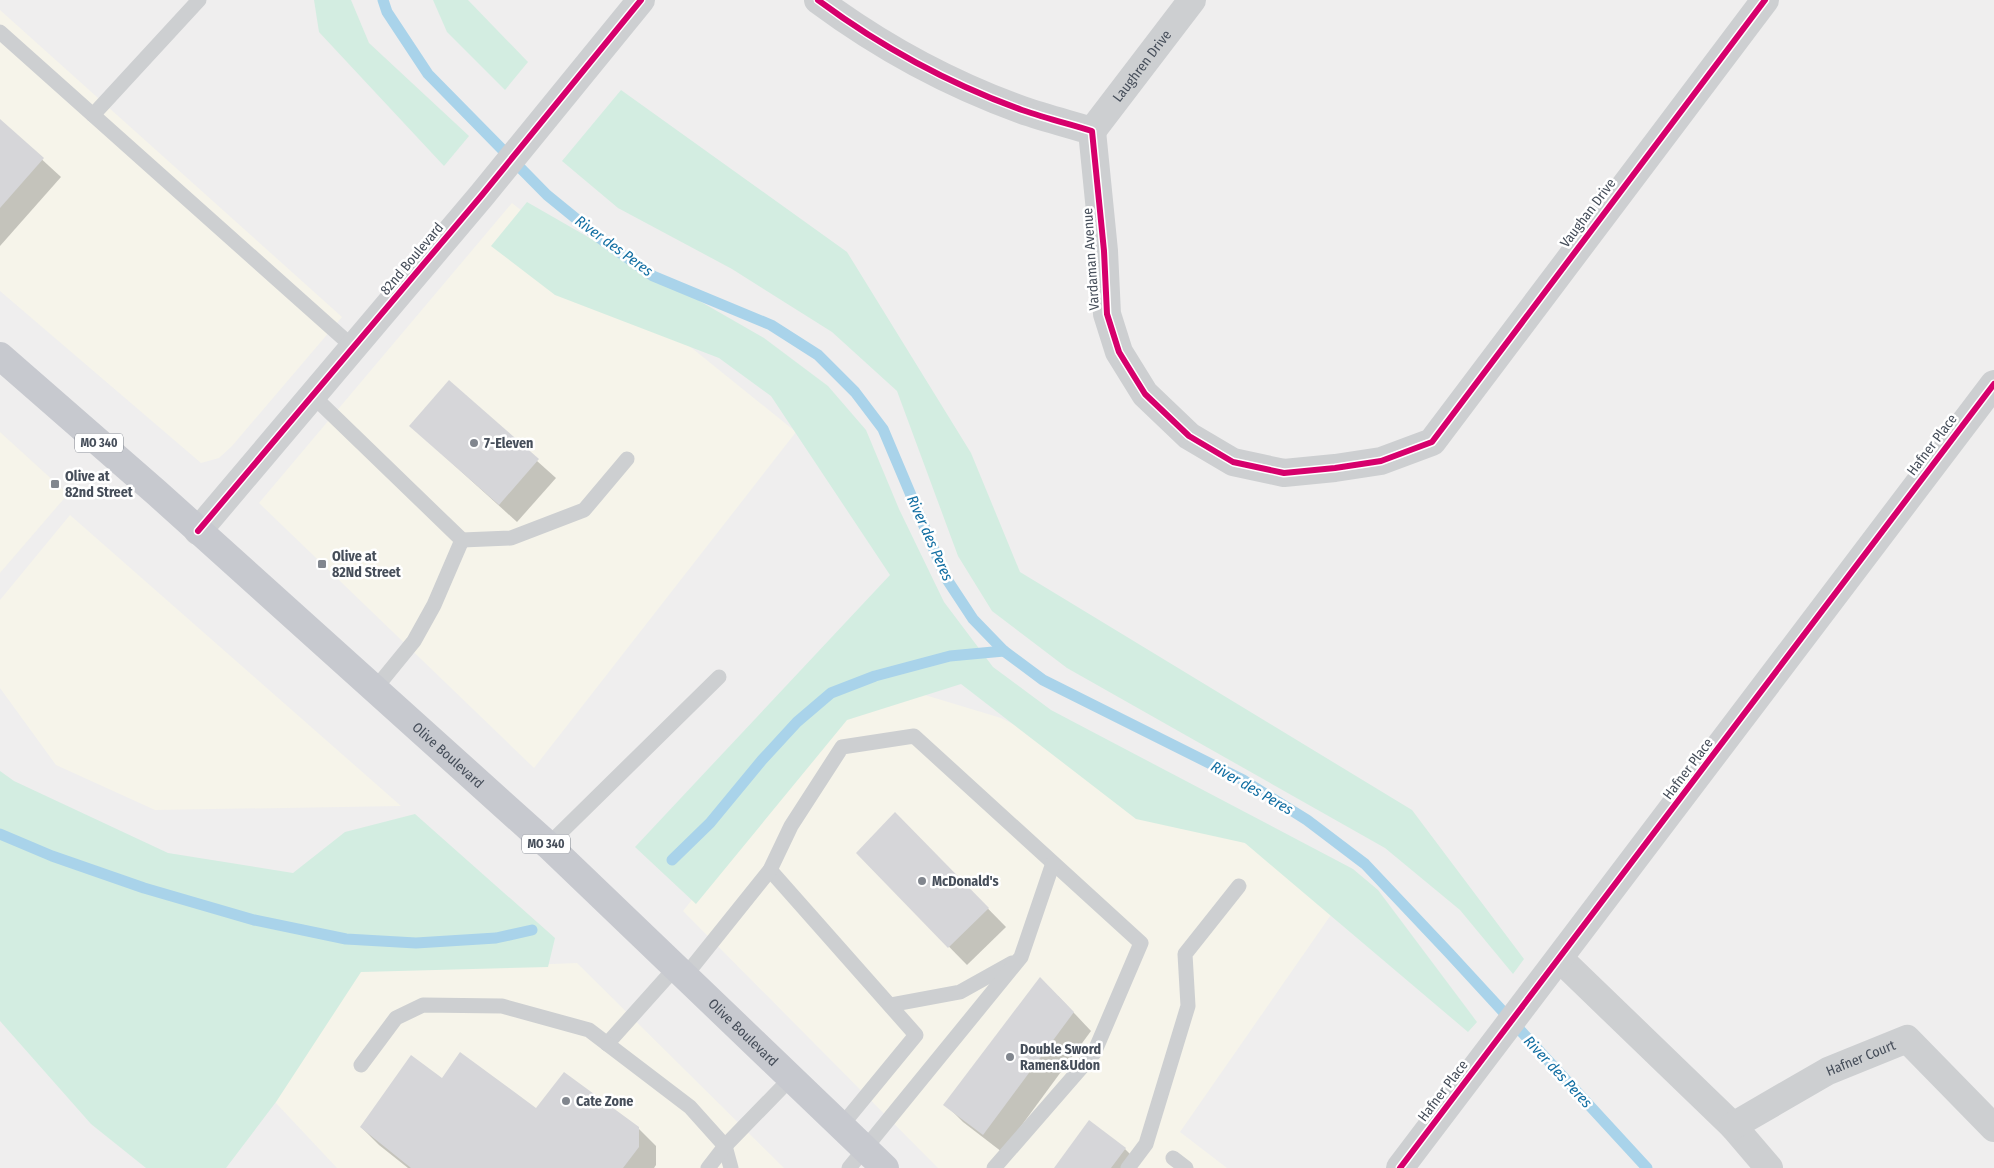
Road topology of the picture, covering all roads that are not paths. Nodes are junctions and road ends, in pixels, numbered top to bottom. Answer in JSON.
{"nodes":[{"id":1,"x":199,"y":0,"type":"edge"},
{"id":2,"x":641,"y":0,"type":"edge"},
{"id":3,"x":818,"y":0,"type":"edge"},
{"id":4,"x":1192,"y":0,"type":"edge"},
{"id":5,"x":1764,"y":0,"type":"edge"},
{"id":6,"x":0,"y":32,"type":"edge"},
{"id":7,"x":93,"y":115,"type":"junction"},
{"id":8,"x":1092,"y":131,"type":"junction"},
{"id":9,"x":353,"y":347,"type":"junction"},
{"id":10,"x":0,"y":356,"type":"edge"},
{"id":11,"x":1994,"y":384,"type":"edge"},
{"id":12,"x":312,"y":395,"type":"junction"},
{"id":13,"x":1432,"y":442,"type":"joint"},
{"id":14,"x":627,"y":459,"type":"dead end"},
{"id":15,"x":198,"y":530,"type":"junction"},
{"id":16,"x":462,"y":540,"type":"junction"},
{"id":17,"x":719,"y":677,"type":"dead end"},
{"id":18,"x":374,"y":690,"type":"junction"},
{"id":19,"x":548,"y":845,"type":"junction"},
{"id":20,"x":1053,"y":863,"type":"junction"},
{"id":21,"x":770,"y":870,"type":"junction"},
{"id":22,"x":1239,"y":886,"type":"dead end"},
{"id":23,"x":1021,"y":957,"type":"junction"},
{"id":24,"x":1552,"y":969,"type":"junction"},
{"id":25,"x":680,"y":971,"type":"junction"},
{"id":26,"x":890,"y":1004,"type":"junction"},
{"id":27,"x":607,"y":1044,"type":"junction"},
{"id":28,"x":361,"y":1065,"type":"dead end"},
{"id":29,"x":792,"y":1077,"type":"junction"},
{"id":30,"x":842,"y":1125,"type":"junction"},
{"id":31,"x":1733,"y":1126,"type":"junction"},
{"id":32,"x":1994,"y":1128,"type":"edge"},
{"id":33,"x":725,"y":1146,"type":"junction"},
{"id":34,"x":857,"y":1158,"type":"edge"},
{"id":35,"x":1173,"y":1158,"type":"dead end"},
{"id":36,"x":708,"y":1168,"type":"edge"},
{"id":37,"x":730,"y":1168,"type":"edge"},
{"id":38,"x":885,"y":1168,"type":"edge"},
{"id":39,"x":994,"y":1168,"type":"edge"},
{"id":40,"x":1128,"y":1168,"type":"edge"},
{"id":41,"x":1186,"y":1168,"type":"edge"},
{"id":42,"x":1400,"y":1168,"type":"edge"},
{"id":43,"x":1769,"y":1168,"type":"edge"}],
"edges":[{"from":1,"to":7,"type":"lane"},
{"from":2,"to":9,"type":"street","name":"82nd Boulevard"},
{"from":3,"to":8,"type":"street"},
{"from":4,"to":8,"type":"street","name":"Laughren Drive"},
{"from":5,"to":13,"type":"street","name":"Vaughan Drive"},
{"from":6,"to":7,"type":"lane"},
{"from":7,"to":9,"type":"lane"},
{"from":8,"to":13,"type":"street","name":"Vardaman Avenue"},
{"from":9,"to":12,"type":"street","name":"82nd Boulevard"},
{"from":10,"to":15,"type":"main road","name":"Olive Boulevard","number":"MO 340"},
{"from":11,"to":24,"type":"street","name":"Hafner Place"},
{"from":12,"to":15,"type":"street","name":"82nd Boulevard"},
{"from":12,"to":16,"type":"lane"},
{"from":14,"to":16,"type":"lane"},
{"from":15,"to":18,"type":"main road","name":"Olive Boulevard","number":"MO 340"},
{"from":16,"to":18,"type":"lane"},
{"from":17,"to":19,"type":"lane"},
{"from":18,"to":19,"type":"main road","name":"Olive Boulevard","number":"MO 340"},
{"from":19,"to":25,"type":"main road","name":"Olive Boulevard","number":"MO 340"},
{"from":20,"to":21,"type":"lane"},
{"from":20,"to":23,"type":"lane"},
{"from":20,"to":39,"type":"lane"},
{"from":21,"to":25,"type":"lane"},
{"from":21,"to":26,"type":"lane"},
{"from":22,"to":40,"type":"lane"},
{"from":23,"to":26,"type":"lane"},
{"from":23,"to":34,"type":"lane"},
{"from":24,"to":31,"type":"street"},
{"from":24,"to":42,"type":"street","name":"Hafner Place"},
{"from":25,"to":27,"type":"lane"},
{"from":25,"to":29,"type":"main road","name":"Olive Boulevard","number":"MO 340"},
{"from":26,"to":30,"type":"lane"},
{"from":27,"to":28,"type":"lane"},
{"from":27,"to":33,"type":"lane"},
{"from":29,"to":30,"type":"main road","name":"Olive Boulevard","number":"MO 340"},
{"from":29,"to":33,"type":"lane"},
{"from":30,"to":34,"type":"main road","name":"Olive Boulevard","number":"MO 340"},
{"from":31,"to":32,"type":"street","name":"Hafner Court"},
{"from":31,"to":43,"type":"street"},
{"from":33,"to":36,"type":"lane"},
{"from":33,"to":37,"type":"lane"},
{"from":34,"to":38,"type":"main road","name":"Olive Boulevard","number":"MO 340"},
{"from":35,"to":41,"type":"lane"}]}
